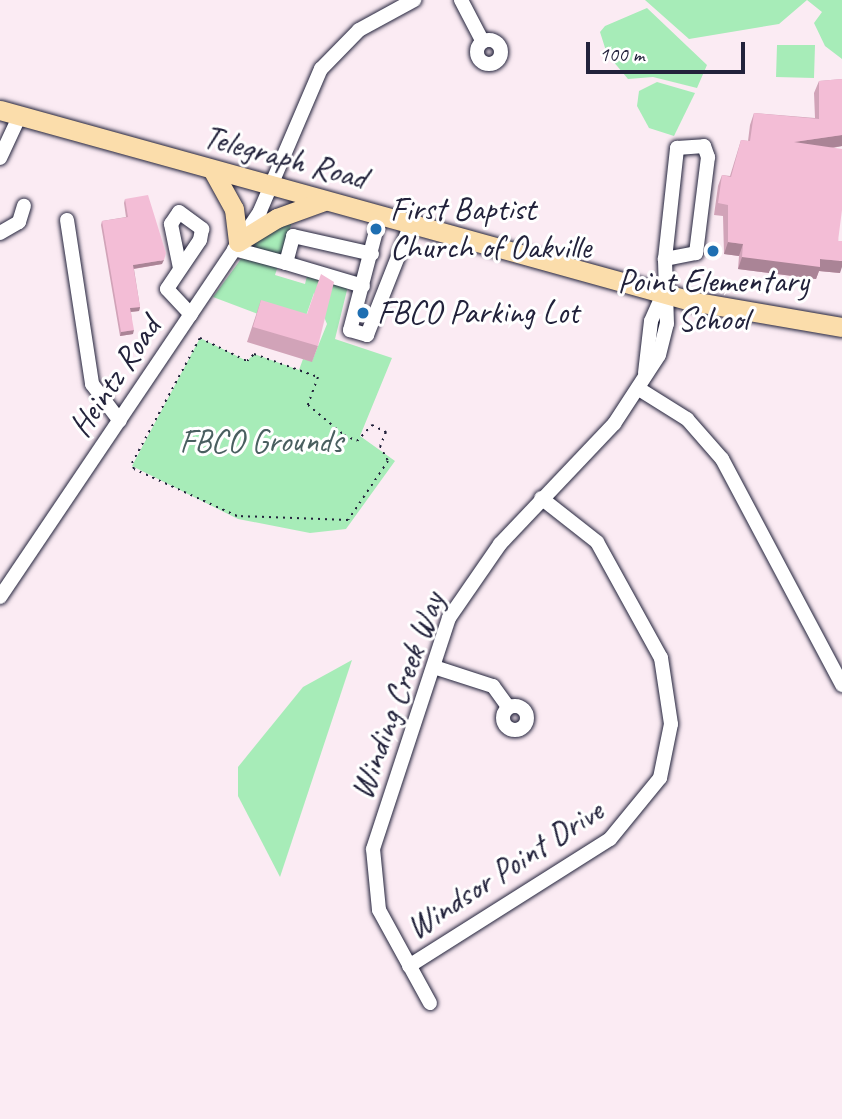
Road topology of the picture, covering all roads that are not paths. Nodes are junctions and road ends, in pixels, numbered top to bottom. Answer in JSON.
{"nodes":[{"id":1,"x":414,"y":0,"type":"edge"},
{"id":2,"x":461,"y":0,"type":"edge"},
{"id":3,"x":483,"y":41,"type":"dead end"},
{"id":4,"x":9,"y":113,"type":"edge"},
{"id":5,"x":0,"y":158,"type":"edge"},
{"id":6,"x":213,"y":171,"type":"junction"},
{"id":7,"x":273,"y":187,"type":"junction"},
{"id":8,"x":324,"y":201,"type":"junction"},
{"id":9,"x":24,"y":206,"type":"dead end"},
{"id":10,"x":380,"y":216,"type":"junction"},
{"id":11,"x":67,"y":220,"type":"dead end"},
{"id":12,"x":411,"y":224,"type":"junction"},
{"id":13,"x":0,"y":233,"type":"edge"},
{"id":14,"x":236,"y":246,"type":"junction"},
{"id":15,"x":372,"y":254,"type":"junction"},
{"id":16,"x":665,"y":259,"type":"junction"},
{"id":17,"x":286,"y":263,"type":"junction"},
{"id":18,"x":180,"y":268,"type":"dead end"},
{"id":19,"x":363,"y":286,"type":"junction"},
{"id":20,"x":663,"y":293,"type":"junction"},
{"id":21,"x":191,"y":315,"type":"junction"},
{"id":22,"x":842,"y":327,"type":"edge"},
{"id":23,"x":639,"y":388,"type":"junction"},
{"id":24,"x":120,"y":421,"type":"junction"},
{"id":25,"x":541,"y":498,"type":"junction"},
{"id":26,"x":0,"y":597,"type":"edge"},
{"id":27,"x":434,"y":667,"type":"junction"},
{"id":28,"x":842,"y":685,"type":"edge"},
{"id":29,"x":508,"y":708,"type":"dead end"},
{"id":30,"x":410,"y":966,"type":"junction"},
{"id":31,"x":430,"y":1003,"type":"dead end"}],
"edges":[{"from":1,"to":7,"type":"street","name":"Heintz Road"},
{"from":2,"to":3,"type":"street"},
{"from":4,"to":5,"type":"street"},
{"from":4,"to":6,"type":"main road","name":"Telegraph Road"},
{"from":6,"to":7,"type":"main road","name":"Telegraph Road"},
{"from":6,"to":14,"type":"main road"},
{"from":7,"to":8,"type":"main road","name":"Telegraph Road"},
{"from":7,"to":14,"type":"street","name":"Heintz Road"},
{"from":8,"to":10,"type":"main road","name":"Telegraph Road"},
{"from":8,"to":14,"type":"main road"},
{"from":9,"to":13,"type":"street"},
{"from":10,"to":12,"type":"main road","name":"Telegraph Road"},
{"from":10,"to":15,"type":"street"},
{"from":11,"to":24,"type":"street"},
{"from":12,"to":19,"type":"street"},
{"from":12,"to":20,"type":"main road","name":"Telegraph Road"},
{"from":14,"to":17,"type":"street"},
{"from":14,"to":21,"type":"street","name":"Heintz Road"},
{"from":15,"to":17,"type":"street"},
{"from":15,"to":19,"type":"street"},
{"from":16,"to":16,"type":"street","name":"Winding Creek Way"},
{"from":16,"to":20,"type":"street","name":"Winding Creek Way"},
{"from":17,"to":19,"type":"street"},
{"from":18,"to":21,"type":"street"},
{"from":20,"to":22,"type":"main road","name":"Telegraph Road"},
{"from":20,"to":23,"type":"street","name":"Winding Creek Way"},
{"from":21,"to":24,"type":"street","name":"Heintz Road"},
{"from":23,"to":25,"type":"street","name":"Winding Creek Way"},
{"from":23,"to":28,"type":"street"},
{"from":24,"to":26,"type":"street","name":"Heintz Road"},
{"from":25,"to":27,"type":"street","name":"Winding Creek Way"},
{"from":25,"to":30,"type":"street","name":"Windsor Point Drive"},
{"from":27,"to":29,"type":"street"},
{"from":27,"to":30,"type":"street","name":"Winding Creek Way"},
{"from":30,"to":31,"type":"street","name":"Winding Creek Way"}]}
